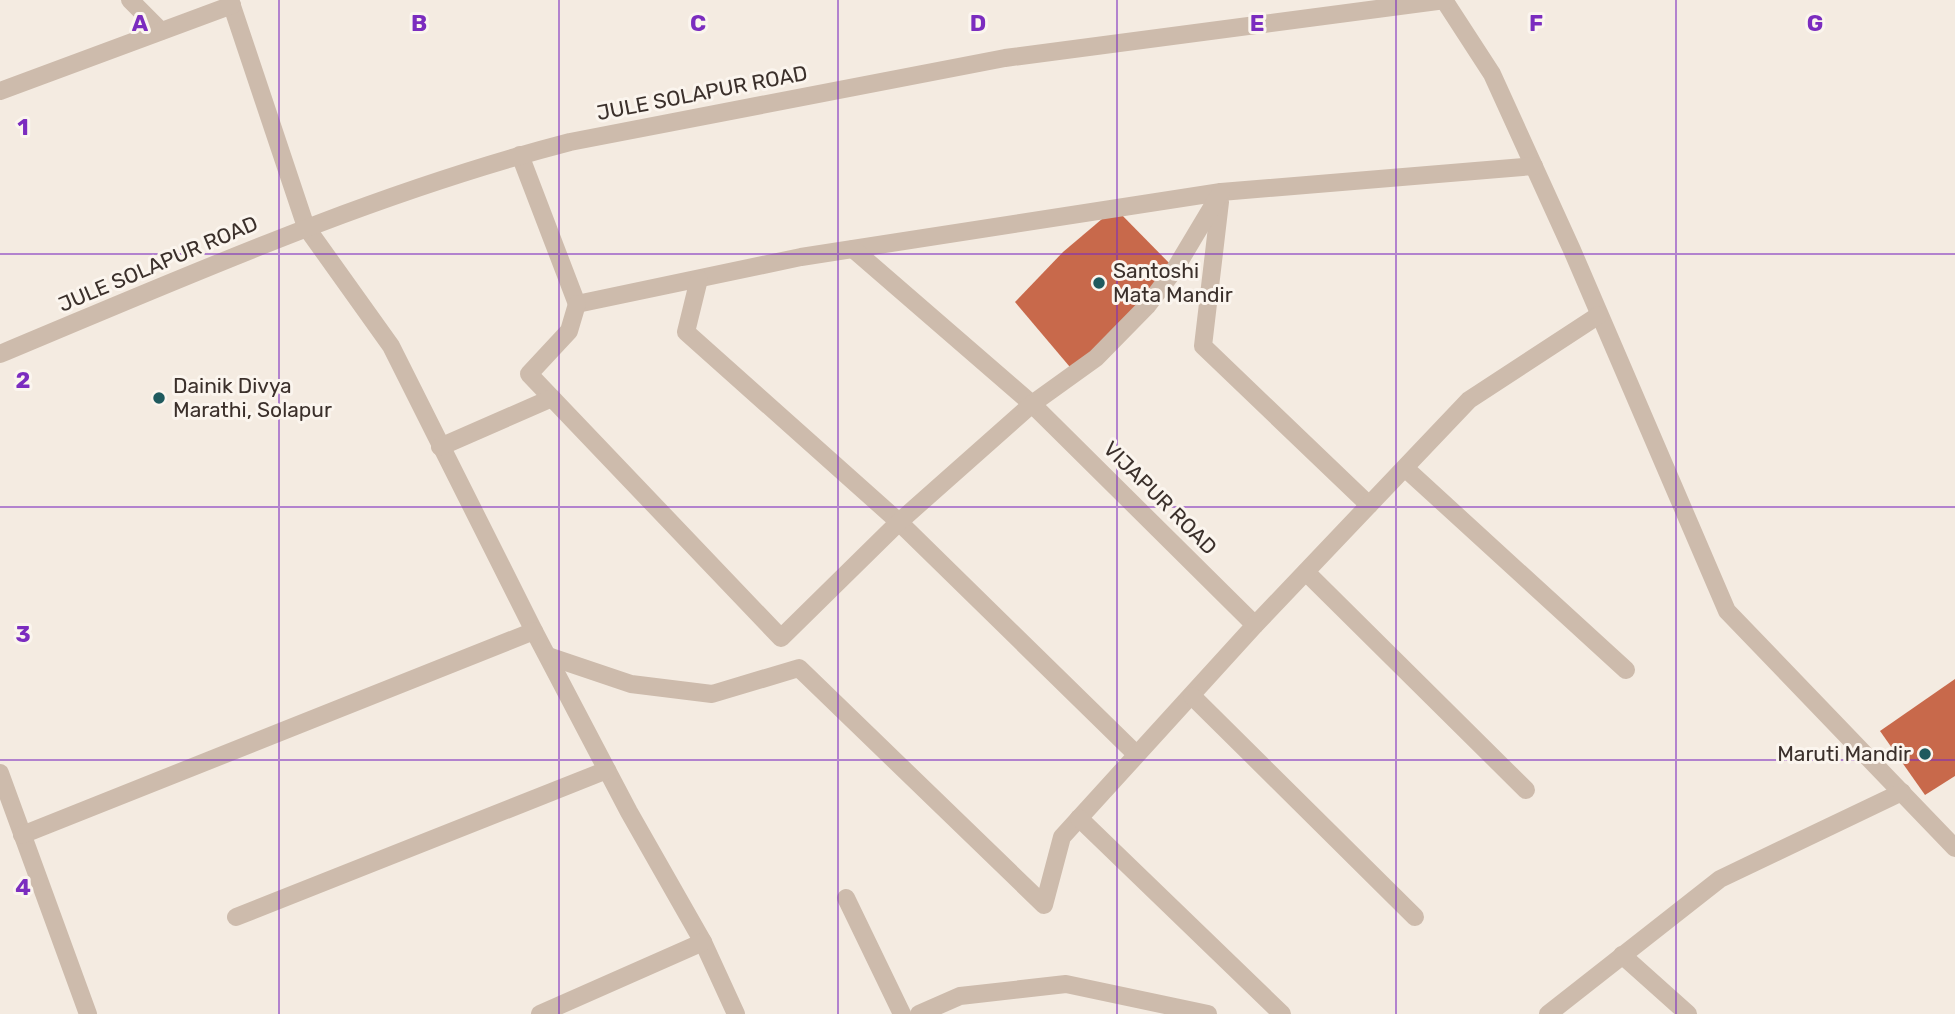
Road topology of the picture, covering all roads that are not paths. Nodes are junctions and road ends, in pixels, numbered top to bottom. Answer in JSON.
{"nodes":[{"id":1,"x":130,"y":0,"type":"edge"},
{"id":2,"x":1444,"y":0,"type":"edge"},
{"id":3,"x":231,"y":2,"type":"edge"},
{"id":4,"x":161,"y":31,"type":"junction"},
{"id":5,"x":0,"y":91,"type":"edge"},
{"id":6,"x":520,"y":155,"type":"junction"},
{"id":7,"x":1534,"y":166,"type":"junction"},
{"id":8,"x":1221,"y":192,"type":"junction"},
{"id":9,"x":306,"y":227,"type":"junction"},
{"id":10,"x":853,"y":249,"type":"junction"},
{"id":11,"x":699,"y":279,"type":"junction"},
{"id":12,"x":577,"y":304,"type":"junction"},
{"id":13,"x":1599,"y":314,"type":"junction"},
{"id":14,"x":0,"y":354,"type":"edge"},
{"id":15,"x":552,"y":398,"type":"junction"},
{"id":16,"x":1032,"y":404,"type":"junction"},
{"id":17,"x":440,"y":447,"type":"junction"},
{"id":18,"x":1405,"y":468,"type":"junction"},
{"id":19,"x":1369,"y":505,"type":"junction"},
{"id":20,"x":899,"y":522,"type":"junction"},
{"id":21,"x":1306,"y":572,"type":"junction"},
{"id":22,"x":1255,"y":625,"type":"junction"},
{"id":23,"x":534,"y":631,"type":"junction"},
{"id":24,"x":548,"y":656,"type":"junction"},
{"id":25,"x":1626,"y":670,"type":"dead end"},
{"id":26,"x":1192,"y":696,"type":"junction"},
{"id":27,"x":1136,"y":754,"type":"junction"},
{"id":28,"x":607,"y":770,"type":"junction"},
{"id":29,"x":0,"y":773,"type":"edge"},
{"id":30,"x":1526,"y":790,"type":"dead end"},
{"id":31,"x":1902,"y":792,"type":"junction"},
{"id":32,"x":1079,"y":818,"type":"junction"},
{"id":33,"x":22,"y":835,"type":"junction"},
{"id":34,"x":1955,"y":848,"type":"edge"},
{"id":35,"x":846,"y":898,"type":"dead end"},
{"id":36,"x":236,"y":917,"type":"dead end"},
{"id":37,"x":1415,"y":918,"type":"dead end"},
{"id":38,"x":703,"y":942,"type":"junction"},
{"id":39,"x":1622,"y":955,"type":"junction"},
{"id":40,"x":88,"y":1014,"type":"edge"},
{"id":41,"x":540,"y":1014,"type":"edge"},
{"id":42,"x":736,"y":1014,"type":"edge"},
{"id":43,"x":902,"y":1014,"type":"edge"},
{"id":44,"x":919,"y":1014,"type":"edge"},
{"id":45,"x":1208,"y":1014,"type":"edge"},
{"id":46,"x":1282,"y":1014,"type":"edge"},
{"id":47,"x":1548,"y":1014,"type":"edge"},
{"id":48,"x":1688,"y":1014,"type":"edge"}],
"edges":[{"from":1,"to":4,"type":"street"},
{"from":2,"to":6,"type":"street","name":"JULE SOLAPUR ROAD"},
{"from":2,"to":7,"type":"street"},
{"from":3,"to":4,"type":"street"},
{"from":3,"to":9,"type":"street"},
{"from":4,"to":5,"type":"street"},
{"from":6,"to":9,"type":"street","name":"JULE SOLAPUR ROAD"},
{"from":6,"to":12,"type":"street"},
{"from":7,"to":8,"type":"street"},
{"from":7,"to":13,"type":"street"},
{"from":8,"to":10,"type":"street"},
{"from":8,"to":16,"type":"street"},
{"from":8,"to":19,"type":"street"},
{"from":9,"to":14,"type":"street","name":"JULE SOLAPUR ROAD"},
{"from":9,"to":17,"type":"street"},
{"from":10,"to":11,"type":"street"},
{"from":10,"to":16,"type":"street","name":"VIJAPUR ROAD"},
{"from":11,"to":12,"type":"street"},
{"from":11,"to":20,"type":"street"},
{"from":12,"to":15,"type":"street"},
{"from":13,"to":18,"type":"street"},
{"from":13,"to":31,"type":"street"},
{"from":15,"to":17,"type":"street"},
{"from":15,"to":20,"type":"street"},
{"from":16,"to":20,"type":"street"},
{"from":16,"to":22,"type":"street","name":"VIJAPUR ROAD"},
{"from":17,"to":23,"type":"street"},
{"from":18,"to":19,"type":"street"},
{"from":18,"to":25,"type":"street"},
{"from":19,"to":21,"type":"street"},
{"from":20,"to":27,"type":"street"},
{"from":21,"to":22,"type":"street"},
{"from":21,"to":30,"type":"street"},
{"from":22,"to":26,"type":"street"},
{"from":23,"to":24,"type":"street"},
{"from":23,"to":33,"type":"street"},
{"from":24,"to":28,"type":"street"},
{"from":24,"to":32,"type":"street"},
{"from":26,"to":27,"type":"street"},
{"from":26,"to":37,"type":"street"},
{"from":27,"to":32,"type":"street"},
{"from":28,"to":36,"type":"street"},
{"from":28,"to":38,"type":"street"},
{"from":29,"to":33,"type":"street"},
{"from":31,"to":34,"type":"street"},
{"from":31,"to":39,"type":"street"},
{"from":32,"to":46,"type":"street"},
{"from":33,"to":40,"type":"street"},
{"from":35,"to":43,"type":"street"},
{"from":38,"to":41,"type":"street"},
{"from":38,"to":42,"type":"street"},
{"from":39,"to":47,"type":"street"},
{"from":39,"to":48,"type":"street"},
{"from":44,"to":45,"type":"street"}]}
